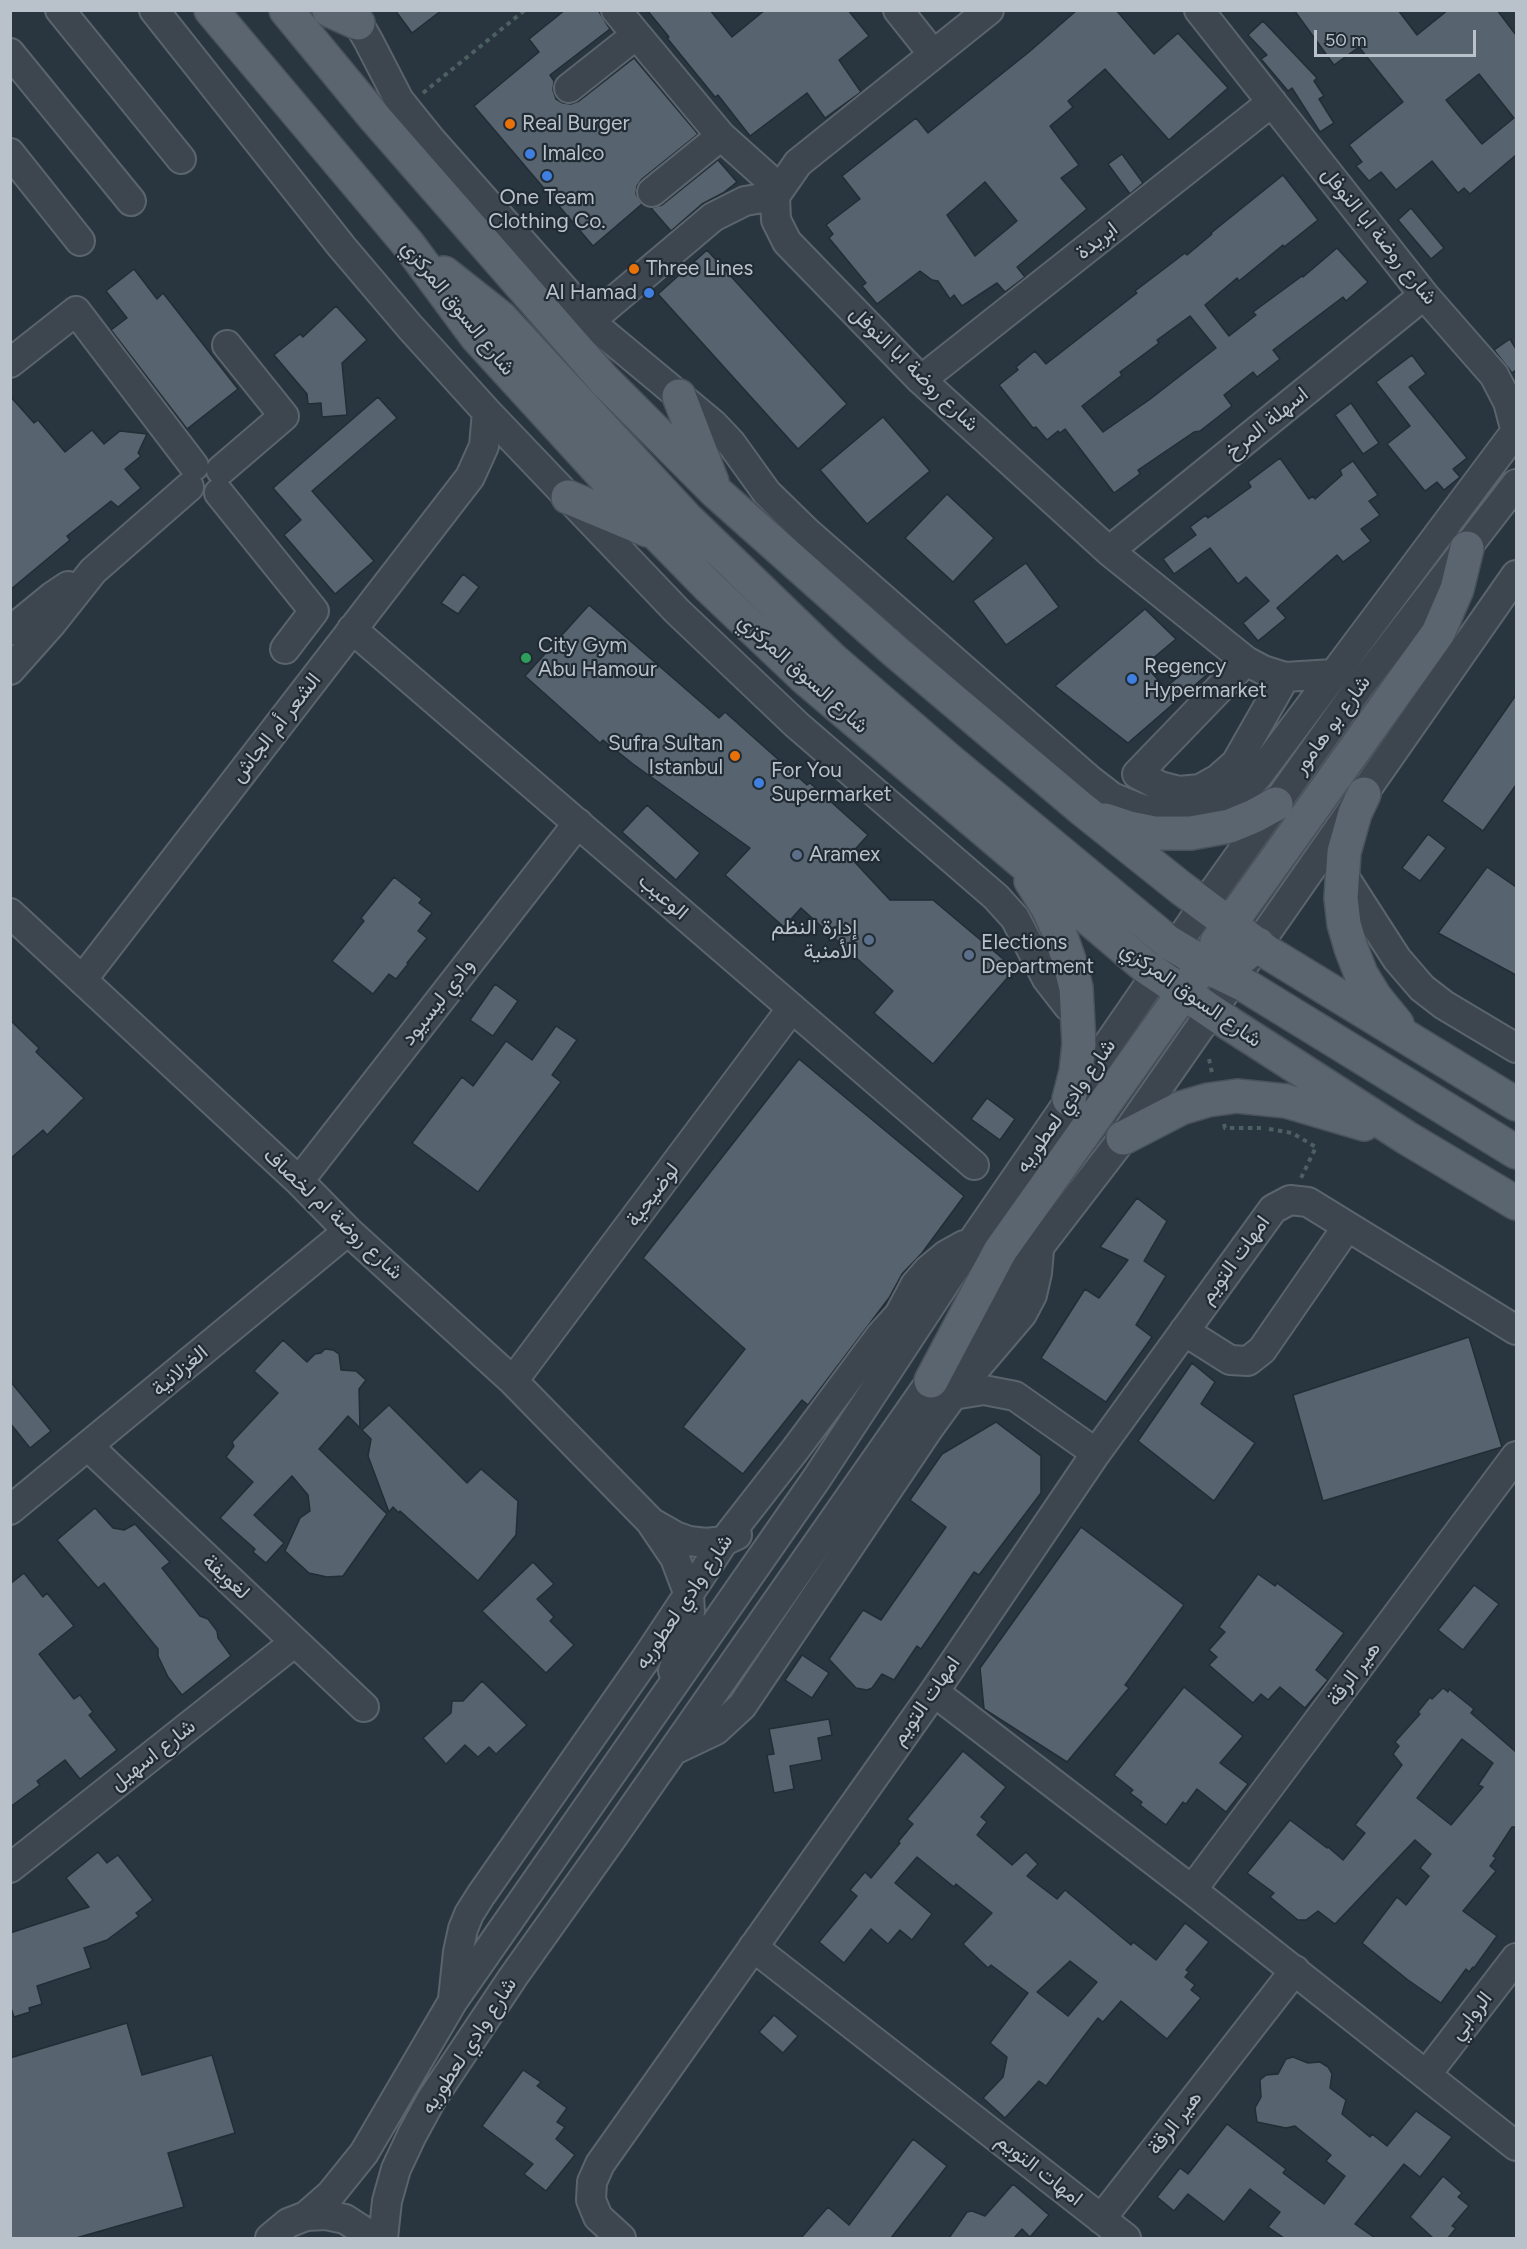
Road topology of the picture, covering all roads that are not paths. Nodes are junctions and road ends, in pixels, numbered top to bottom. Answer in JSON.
{"nodes":[{"id":1,"x":60,"y":10,"type":"edge"},
{"id":2,"x":154,"y":10,"type":"edge"},
{"id":3,"x":211,"y":10,"type":"edge"},
{"id":4,"x":286,"y":10,"type":"edge"},
{"id":5,"x":616,"y":10,"type":"edge"},
{"id":6,"x":898,"y":10,"type":"edge"},
{"id":7,"x":989,"y":10,"type":"edge"},
{"id":8,"x":1199,"y":10,"type":"edge"},
{"id":9,"x":344,"y":15,"type":"edge"},
{"id":10,"x":636,"y":35,"type":"junction"},
{"id":11,"x":10,"y":54,"type":"edge"},
{"id":12,"x":933,"y":54,"type":"junction"},
{"id":13,"x":569,"y":88,"type":"dead end"},
{"id":14,"x":1272,"y":102,"type":"junction"},
{"id":15,"x":721,"y":136,"type":"junction"},
{"id":16,"x":10,"y":153,"type":"edge"},
{"id":17,"x":181,"y":159,"type":"dead end"},
{"id":18,"x":652,"y":192,"type":"dead end"},
{"id":19,"x":777,"y":192,"type":"junction"},
{"id":20,"x":130,"y":201,"type":"dead end"},
{"id":21,"x":80,"y":241,"type":"dead end"},
{"id":22,"x":408,"y":244,"type":"junction"},
{"id":23,"x":1424,"y":295,"type":"junction"},
{"id":24,"x":591,"y":320,"type":"junction"},
{"id":25,"x":227,"y":345,"type":"dead end"},
{"id":26,"x":10,"y":363,"type":"edge"},
{"id":27,"x":1505,"y":379,"type":"edge"},
{"id":28,"x":921,"y":380,"type":"junction"},
{"id":29,"x":679,"y":396,"type":"junction"},
{"id":30,"x":487,"y":412,"type":"junction"},
{"id":31,"x":1516,"y":431,"type":"edge"},
{"id":32,"x":532,"y":460,"type":"junction"},
{"id":33,"x":470,"y":477,"type":"junction"},
{"id":34,"x":206,"y":479,"type":"junction"},
{"id":35,"x":1516,"y":484,"type":"edge"},
{"id":36,"x":716,"y":492,"type":"junction"},
{"id":37,"x":568,"y":497,"type":"junction"},
{"id":38,"x":656,"y":533,"type":"junction"},
{"id":39,"x":1467,"y":548,"type":"junction"},
{"id":40,"x":1109,"y":551,"type":"junction"},
{"id":41,"x":93,"y":571,"type":"junction"},
{"id":42,"x":1516,"y":575,"type":"edge"},
{"id":43,"x":352,"y":628,"type":"junction"},
{"id":44,"x":10,"y":632,"type":"edge"},
{"id":45,"x":285,"y":649,"type":"dead end"},
{"id":46,"x":1246,"y":661,"type":"junction"},
{"id":47,"x":10,"y":670,"type":"edge"},
{"id":48,"x":1333,"y":674,"type":"junction"},
{"id":49,"x":1285,"y":677,"type":"junction"},
{"id":50,"x":1307,"y":709,"type":"junction"},
{"id":51,"x":1364,"y":794,"type":"junction"},
{"id":52,"x":1276,"y":804,"type":"junction"},
{"id":53,"x":1082,"y":809,"type":"junction"},
{"id":54,"x":578,"y":823,"type":"junction"},
{"id":55,"x":1017,"y":859,"type":"junction"},
{"id":56,"x":1341,"y":872,"type":"junction"},
{"id":57,"x":10,"y":913,"type":"edge"},
{"id":58,"x":1217,"y":914,"type":"junction"},
{"id":59,"x":1257,"y":944,"type":"junction"},
{"id":60,"x":1204,"y":963,"type":"junction"},
{"id":61,"x":82,"y":980,"type":"junction"},
{"id":62,"x":1171,"y":983,"type":"junction"},
{"id":63,"x":792,"y":1008,"type":"junction"},
{"id":64,"x":1211,"y":1011,"type":"junction"},
{"id":65,"x":1078,"y":1012,"type":"junction"},
{"id":66,"x":1422,"y":1048,"type":"junction"},
{"id":67,"x":1516,"y":1048,"type":"edge"},
{"id":68,"x":1069,"y":1099,"type":"junction"},
{"id":69,"x":1514,"y":1102,"type":"edge"},
{"id":70,"x":1123,"y":1138,"type":"junction"},
{"id":71,"x":1407,"y":1138,"type":"junction"},
{"id":72,"x":1516,"y":1152,"type":"edge"},
{"id":73,"x":974,"y":1165,"type":"dead end"},
{"id":74,"x":299,"y":1181,"type":"junction"},
{"id":75,"x":1516,"y":1203,"type":"edge"},
{"id":76,"x":1347,"y":1227,"type":"junction"},
{"id":77,"x":348,"y":1231,"type":"junction"},
{"id":78,"x":974,"y":1239,"type":"junction"},
{"id":79,"x":1040,"y":1247,"type":"junction"},
{"id":80,"x":1516,"y":1330,"type":"edge"},
{"id":81,"x":1184,"y":1331,"type":"junction"},
{"id":82,"x":1001,"y":1340,"type":"junction"},
{"id":83,"x":513,"y":1381,"type":"junction"},
{"id":84,"x":942,"y":1388,"type":"junction"},
{"id":85,"x":1015,"y":1395,"type":"junction"},
{"id":86,"x":89,"y":1447,"type":"junction"},
{"id":87,"x":1096,"y":1453,"type":"junction"},
{"id":88,"x":1516,"y":1460,"type":"edge"},
{"id":89,"x":817,"y":1478,"type":"junction"},
{"id":90,"x":10,"y":1510,"type":"edge"},
{"id":91,"x":650,"y":1521,"type":"junction"},
{"id":92,"x":724,"y":1541,"type":"junction"},
{"id":93,"x":689,"y":1595,"type":"junction"},
{"id":94,"x":295,"y":1642,"type":"junction"},
{"id":95,"x":934,"y":1692,"type":"junction"},
{"id":96,"x":663,"y":1701,"type":"junction"},
{"id":97,"x":364,"y":1707,"type":"dead end"},
{"id":98,"x":10,"y":1869,"type":"edge"},
{"id":99,"x":1192,"y":1890,"type":"junction"},
{"id":100,"x":753,"y":1947,"type":"junction"},
{"id":101,"x":1516,"y":1958,"type":"edge"},
{"id":102,"x":1294,"y":1970,"type":"junction"},
{"id":103,"x":453,"y":2001,"type":"junction"},
{"id":104,"x":1426,"y":2075,"type":"junction"},
{"id":105,"x":1516,"y":2146,"type":"edge"},
{"id":106,"x":306,"y":2216,"type":"junction"},
{"id":107,"x":1101,"y":2219,"type":"junction"},
{"id":108,"x":270,"y":2238,"type":"edge"},
{"id":109,"x":370,"y":2238,"type":"edge"},
{"id":110,"x":383,"y":2238,"type":"edge"},
{"id":111,"x":621,"y":2238,"type":"edge"},
{"id":112,"x":1126,"y":2238,"type":"edge"}],
"edges":[{"from":1,"to":17,"type":"street"},
{"from":2,"to":30,"type":"street","name":"شارع السوق المركزي"},
{"from":3,"to":22,"type":"main road","name":"شارع السوق المركزي"},
{"from":4,"to":36,"type":"main road"},
{"from":5,"to":10,"type":"street"},
{"from":6,"to":12,"type":"street"},
{"from":7,"to":12,"type":"street"},
{"from":8,"to":14,"type":"street","name":"شارع روضة ابا النوفل"},
{"from":9,"to":24,"type":"street"},
{"from":10,"to":13,"type":"street"},
{"from":10,"to":15,"type":"street"},
{"from":11,"to":20,"type":"street"},
{"from":12,"to":19,"type":"street"},
{"from":14,"to":23,"type":"street","name":"شارع روضة ابا النوفل"},
{"from":14,"to":28,"type":"street","name":"ابريدة"},
{"from":15,"to":18,"type":"street"},
{"from":15,"to":19,"type":"street"},
{"from":16,"to":21,"type":"street"},
{"from":19,"to":24,"type":"street"},
{"from":19,"to":28,"type":"street","name":"شارع روضة ابا النوفل"},
{"from":22,"to":38,"type":"main road","name":"شارع السوق المركزي"},
{"from":22,"to":60,"type":"main road"},
{"from":23,"to":27,"type":"street","name":"شارع روضة ابا النوفل"},
{"from":23,"to":40,"type":"street","name":"اسهلة المرخ"},
{"from":24,"to":29,"type":"street"},
{"from":25,"to":34,"type":"street"},
{"from":26,"to":34,"type":"street"},
{"from":27,"to":31,"type":"street","name":"شارع روضة ابا النوفل"},
{"from":28,"to":40,"type":"street","name":"شارع روضة ابا النوفل"},
{"from":29,"to":36,"type":"main road"},
{"from":29,"to":50,"type":"street","name":"شارع بو هامور"},
{"from":30,"to":32,"type":"street","name":"شارع السوق المركزي"},
{"from":30,"to":33,"type":"street","name":"الشعر أم الجاش"},
{"from":31,"to":48,"type":"street","name":"شارع بو هامور"},
{"from":32,"to":33,"type":"street","name":"الشعر أم الجاش"},
{"from":32,"to":37,"type":"street","name":"شارع السوق المركزي"},
{"from":33,"to":43,"type":"street","name":"الشعر أم الجاش"},
{"from":34,"to":41,"type":"street"},
{"from":34,"to":45,"type":"street"},
{"from":35,"to":39,"type":"street","name":"شارع بو هامور"},
{"from":36,"to":53,"type":"main road"},
{"from":37,"to":38,"type":"main road"},
{"from":37,"to":65,"type":"street","name":"شارع السوق المركزي"},
{"from":38,"to":55,"type":"main road","name":"شارع السوق المركزي"},
{"from":39,"to":52,"type":"street","name":"شارع بو هامور"},
{"from":39,"to":58,"type":"main road"},
{"from":40,"to":46,"type":"street","name":"شارع روضة ابا النوفل"},
{"from":41,"to":44,"type":"street"},
{"from":41,"to":47,"type":"street"},
{"from":42,"to":51,"type":"street"},
{"from":43,"to":54,"type":"street","name":"الوعيب"},
{"from":43,"to":61,"type":"street","name":"الشعر أم الجاش"},
{"from":46,"to":49,"type":"street","name":"شارع روضة ابا النوفل"},
{"from":46,"to":49,"type":"street"},
{"from":48,"to":49,"type":"street","name":"شارع روضة ابا النوفل"},
{"from":48,"to":50,"type":"street","name":"شارع بو هامور"},
{"from":49,"to":50,"type":"street"},
{"from":51,"to":56,"type":"main road"},
{"from":51,"to":59,"type":"street"},
{"from":52,"to":53,"type":"main road"},
{"from":52,"to":58,"type":"street","name":"شارع بو هامور"},
{"from":53,"to":58,"type":"main road"},
{"from":54,"to":63,"type":"street","name":"الوعيب"},
{"from":54,"to":74,"type":"street","name":"وادي ليسيود"},
{"from":55,"to":62,"type":"main road","name":"شارع السوق المركزي"},
{"from":55,"to":65,"type":"main road"},
{"from":56,"to":66,"type":"main road"},
{"from":56,"to":67,"type":"street"},
{"from":57,"to":61,"type":"street","name":"شارع روضة ام لخصاف"},
{"from":58,"to":59,"type":"main road"},
{"from":58,"to":60,"type":"main road"},
{"from":59,"to":60,"type":"main road"},
{"from":59,"to":66,"type":"main road"},
{"from":60,"to":62,"type":"main road"},
{"from":60,"to":64,"type":"main road"},
{"from":60,"to":72,"type":"main road"},
{"from":61,"to":74,"type":"street","name":"شارع روضة ام لخصاف"},
{"from":62,"to":64,"type":"main road","name":"شارع السوق المركزي"},
{"from":62,"to":68,"type":"street","name":"شارع وادي لعطوريه"},
{"from":62,"to":84,"type":"main road"},
{"from":63,"to":73,"type":"street","name":"الوعيب"},
{"from":63,"to":83,"type":"street","name":"لوضيحية"},
{"from":64,"to":70,"type":"street","name":"شارع وادي لعطوريه"},
{"from":64,"to":71,"type":"main road","name":"شارع السوق المركزي"},
{"from":65,"to":68,"type":"main road"},
{"from":66,"to":69,"type":"main road"},
{"from":68,"to":78,"type":"street","name":"شارع وادي لعطوريه"},
{"from":70,"to":71,"type":"main road"},
{"from":70,"to":79,"type":"street","name":"شارع وادي لعطوريه"},
{"from":71,"to":75,"type":"main road","name":"شارع السوق المركزي"},
{"from":74,"to":77,"type":"street","name":"شارع روضة ام لخصاف"},
{"from":76,"to":80,"type":"street","name":"امهات التويم"},
{"from":76,"to":81,"type":"street","name":"امهات التويم"},
{"from":76,"to":81,"type":"street"},
{"from":77,"to":83,"type":"street","name":"شارع روضة ام لخصاف"},
{"from":77,"to":86,"type":"street","name":"الغزلانية"},
{"from":78,"to":89,"type":"street","name":"شارع وادي لعطوريه"},
{"from":78,"to":92,"type":"street","name":"شارع وادي لعطوريه"},
{"from":79,"to":82,"type":"street","name":"شارع وادي لعطوريه"},
{"from":79,"to":84,"type":"street","name":"شارع وادي لعطوريه"},
{"from":81,"to":87,"type":"street","name":"امهات التويم"},
{"from":82,"to":84,"type":"street","name":"شارع وادي لعطوريه"},
{"from":82,"to":85,"type":"street"},
{"from":83,"to":91,"type":"street","name":"شارع روضة ام لخصاف"},
{"from":84,"to":85,"type":"street"},
{"from":84,"to":110,"type":"street","name":"شارع وادي لعطوريه"},
{"from":85,"to":87,"type":"street"},
{"from":86,"to":90,"type":"street","name":"الغزلانية"},
{"from":86,"to":94,"type":"street","name":"لغويفة"},
{"from":87,"to":95,"type":"street","name":"امهات التويم"},
{"from":88,"to":99,"type":"street","name":"هير الرقة"},
{"from":89,"to":92,"type":"street","name":"شارع روضة ام لخصاف"},
{"from":89,"to":96,"type":"street","name":"شارع وادي لعطوريه"},
{"from":91,"to":92,"type":"street","name":"شارع روضة ام لخصاف"},
{"from":91,"to":93,"type":"street","name":"شارع روضة ام لخصاف"},
{"from":92,"to":93,"type":"street","name":"شارع وادي لعطوريه"},
{"from":93,"to":96,"type":"street","name":"شارع روضة ام لخصاف"},
{"from":93,"to":103,"type":"street","name":"شارع وادي لعطوريه"},
{"from":94,"to":97,"type":"street","name":"لغويفة"},
{"from":94,"to":98,"type":"street","name":"شارع اسهيل"},
{"from":95,"to":99,"type":"street"},
{"from":95,"to":100,"type":"street","name":"امهات التويم"},
{"from":96,"to":103,"type":"street","name":"شارع وادي لعطوريه"},
{"from":99,"to":102,"type":"street"},
{"from":100,"to":107,"type":"street","name":"امهات التويم"},
{"from":100,"to":111,"type":"street","name":"امهات التويم"},
{"from":101,"to":104,"type":"street","name":"الروابي"},
{"from":102,"to":104,"type":"street"},
{"from":102,"to":107,"type":"street","name":"هير الرقة"},
{"from":103,"to":106,"type":"street","name":"شارع وادي لعطوريه"},
{"from":104,"to":105,"type":"street"},
{"from":106,"to":108,"type":"street","name":"شارع وادي لعطوريه"},
{"from":106,"to":109,"type":"street"},
{"from":107,"to":112,"type":"street","name":"امهات التويم"}]}
